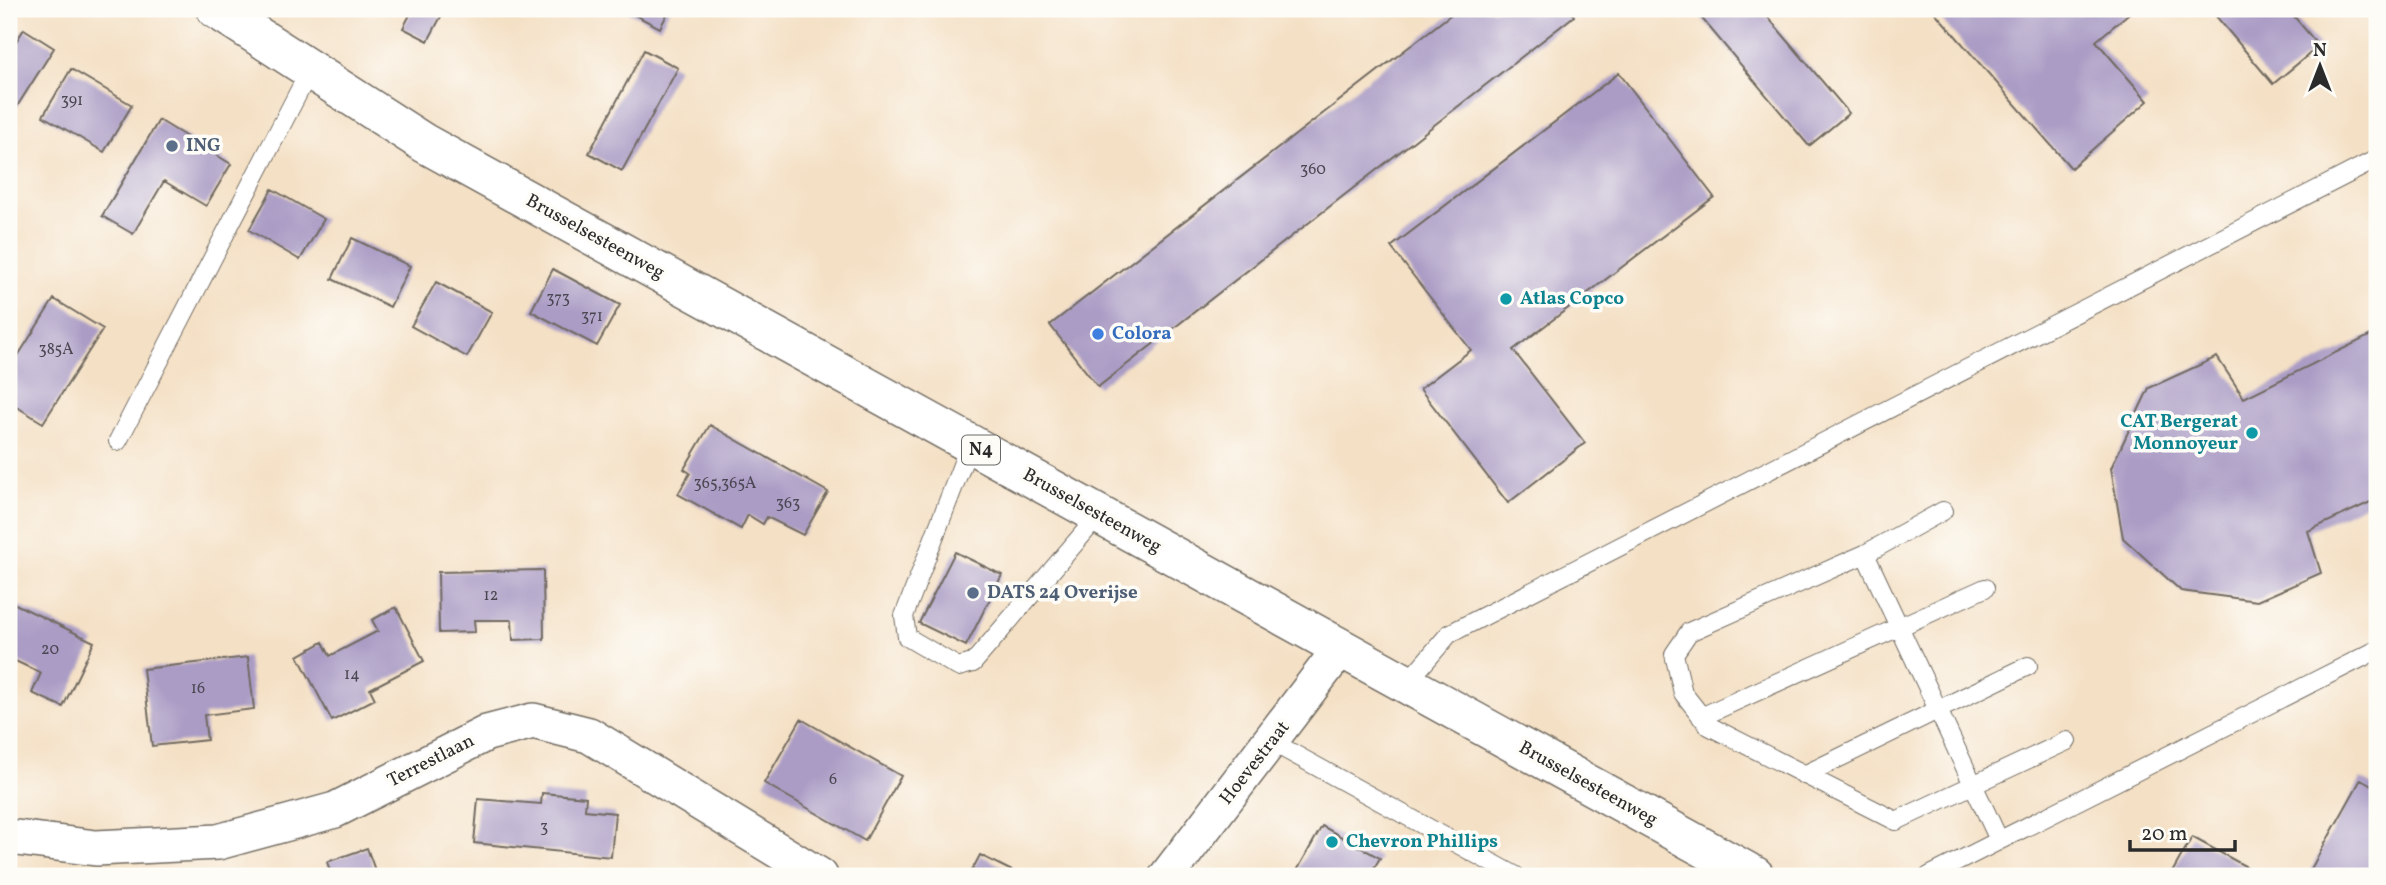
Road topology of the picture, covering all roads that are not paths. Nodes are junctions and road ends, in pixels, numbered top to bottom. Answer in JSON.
{"nodes":[{"id":1,"x":216,"y":9,"type":"edge"},
{"id":2,"x":310,"y":70,"type":"junction"},
{"id":3,"x":2377,"y":159,"type":"edge"},
{"id":4,"x":118,"y":440,"type":"dead end"},
{"id":5,"x":970,"y":444,"type":"junction"},
{"id":6,"x":1943,"y":511,"type":"dead end"},
{"id":7,"x":1099,"y":515,"type":"junction"},
{"id":8,"x":1865,"y":554,"type":"junction"},
{"id":9,"x":1985,"y":588,"type":"dead end"},
{"id":10,"x":1898,"y":625,"type":"junction"},
{"id":11,"x":1341,"y":648,"type":"junction"},
{"id":12,"x":2377,"y":650,"type":"edge"},
{"id":13,"x":2028,"y":666,"type":"dead end"},
{"id":14,"x":1406,"y":684,"type":"junction"},
{"id":15,"x":1937,"y":710,"type":"junction"},
{"id":16,"x":1702,"y":717,"type":"junction"},
{"id":17,"x":2067,"y":741,"type":"dead end"},
{"id":18,"x":1272,"y":742,"type":"junction"},
{"id":19,"x":1804,"y":775,"type":"junction"},
{"id":20,"x":1973,"y":786,"type":"junction"},
{"id":21,"x":9,"y":837,"type":"edge"},
{"id":22,"x":1999,"y":840,"type":"junction"},
{"id":23,"x":820,"y":876,"type":"edge"},
{"id":24,"x":1167,"y":876,"type":"edge"},
{"id":25,"x":1516,"y":876,"type":"edge"},
{"id":26,"x":1755,"y":876,"type":"edge"},
{"id":27,"x":1929,"y":876,"type":"edge"}],
"edges":[{"from":1,"to":2,"type":"main road","name":"Brusselsesteenweg","number":"N4"},
{"from":2,"to":4,"type":"lane"},
{"from":2,"to":5,"type":"main road","name":"Brusselsesteenweg","number":"N4"},
{"from":3,"to":14,"type":"lane"},
{"from":5,"to":7,"type":"main road","name":"Brusselsesteenweg","number":"N4"},
{"from":5,"to":7,"type":"lane"},
{"from":6,"to":8,"type":"lane"},
{"from":7,"to":11,"type":"main road","name":"Brusselsesteenweg","number":"N4"},
{"from":8,"to":10,"type":"lane"},
{"from":8,"to":16,"type":"lane"},
{"from":9,"to":10,"type":"lane"},
{"from":10,"to":15,"type":"lane"},
{"from":10,"to":16,"type":"lane"},
{"from":11,"to":14,"type":"main road","name":"Brusselsesteenweg","number":"N4"},
{"from":11,"to":18,"type":"street","name":"Hoevestraat"},
{"from":12,"to":22,"type":"lane"},
{"from":13,"to":15,"type":"lane"},
{"from":14,"to":26,"type":"main road","name":"Brusselsesteenweg","number":"N4"},
{"from":15,"to":19,"type":"lane"},
{"from":15,"to":20,"type":"lane"},
{"from":16,"to":19,"type":"lane"},
{"from":17,"to":20,"type":"lane"},
{"from":18,"to":24,"type":"street","name":"Hoevestraat"},
{"from":18,"to":25,"type":"lane"},
{"from":19,"to":20,"type":"lane"},
{"from":20,"to":22,"type":"lane"},
{"from":21,"to":23,"type":"street","name":"Terrestlaan"},
{"from":22,"to":27,"type":"lane"}]}
